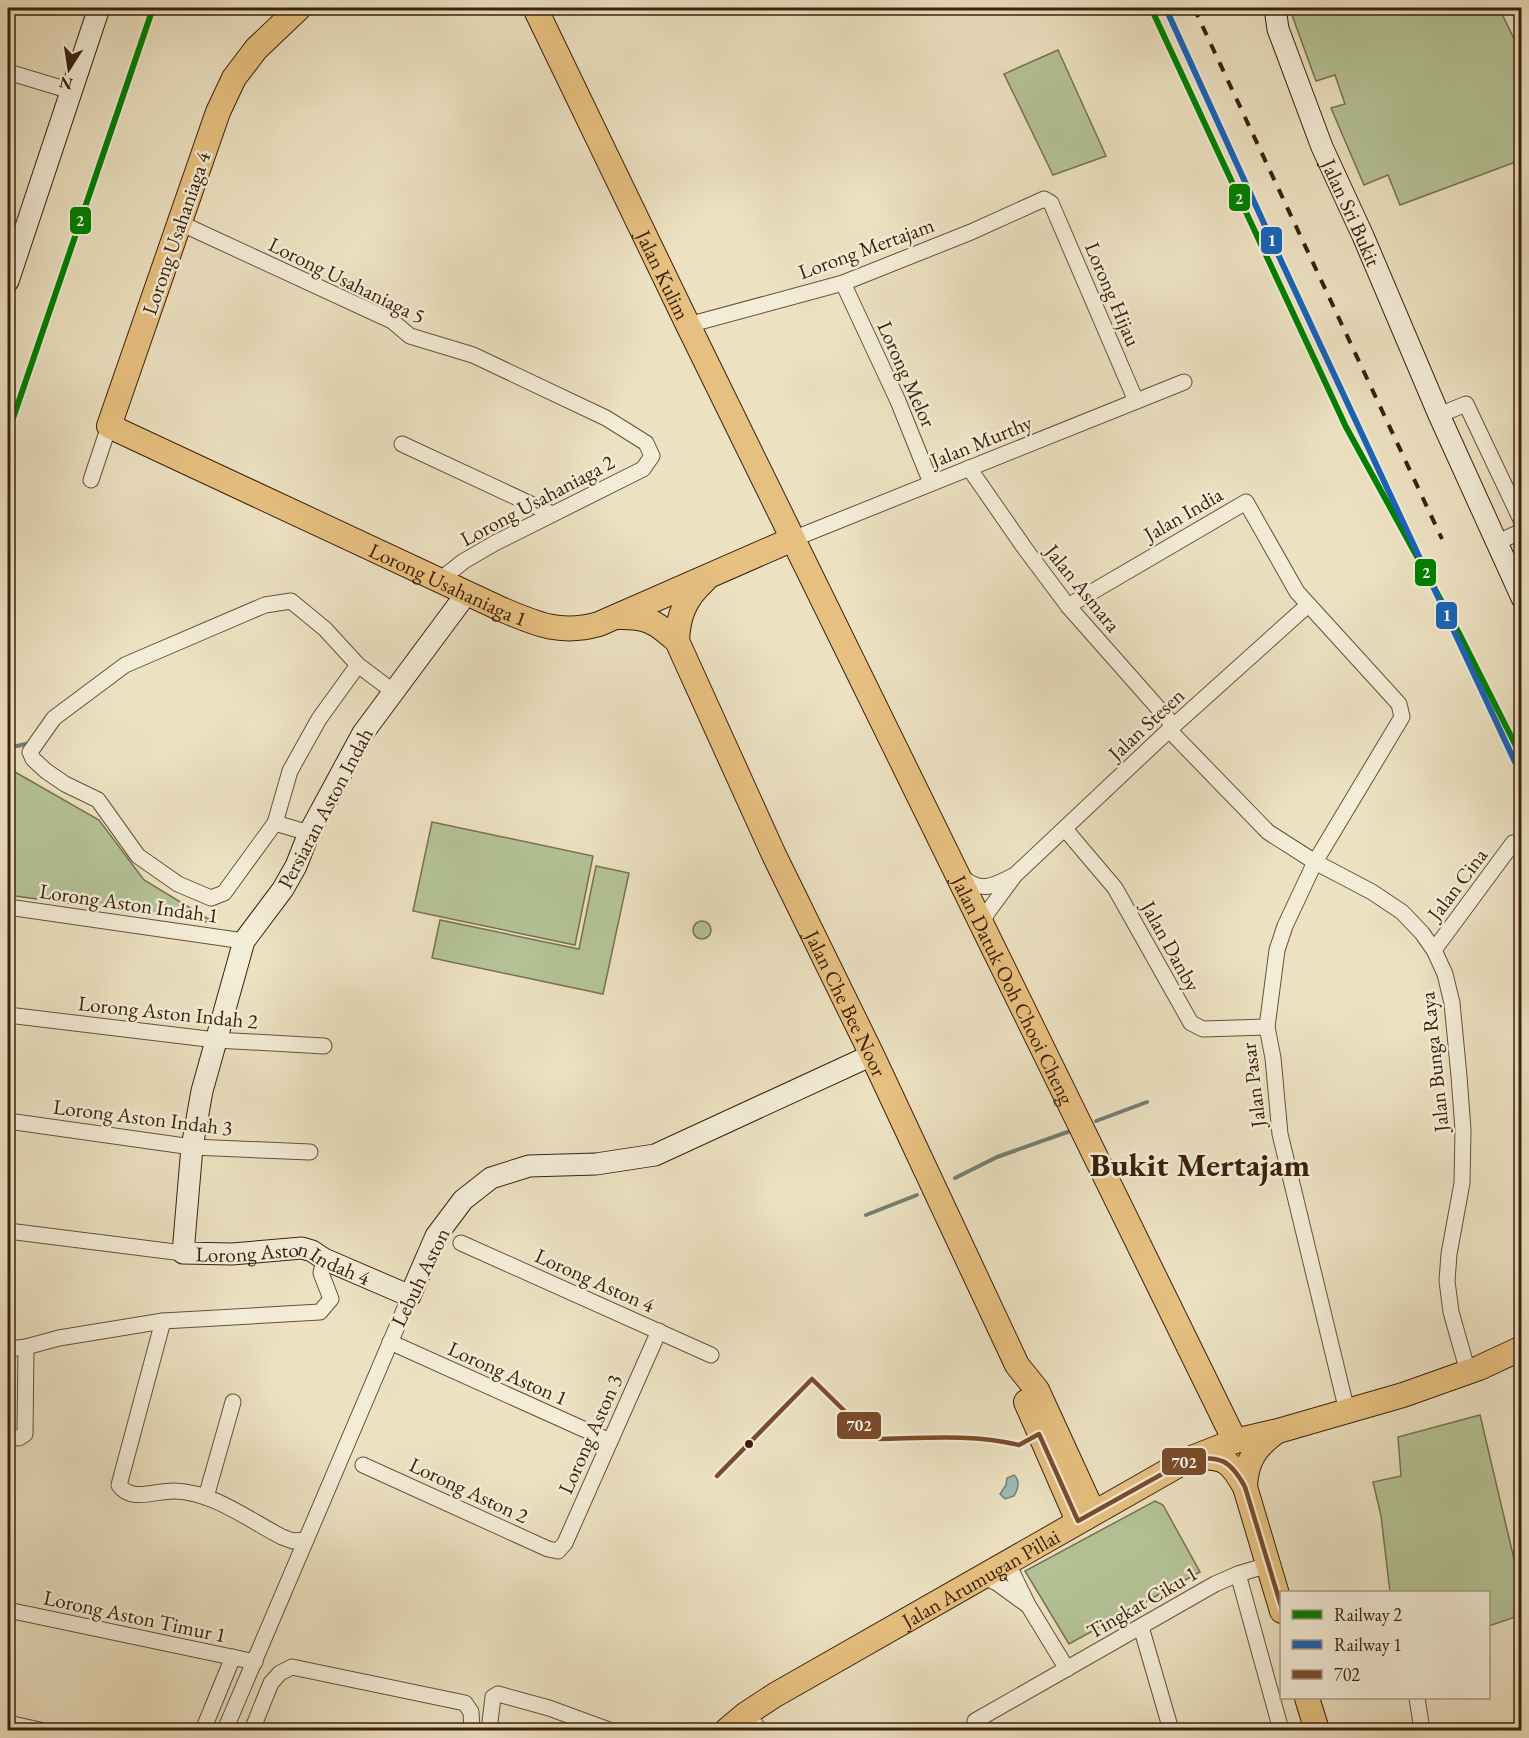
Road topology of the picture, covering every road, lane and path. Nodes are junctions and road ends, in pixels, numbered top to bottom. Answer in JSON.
{"nodes":[{"id":1,"x":99,"y":8,"type":"edge"},
{"id":2,"x":299,"y":8,"type":"edge"},
{"id":3,"x":535,"y":8,"type":"edge"},
{"id":4,"x":1275,"y":8,"type":"edge"},
{"id":5,"x":8,"y":72,"type":"edge"},
{"id":6,"x":71,"y":91,"type":"junction"},
{"id":7,"x":1051,"y":203,"type":"joint"},
{"id":8,"x":180,"y":223,"type":"junction"},
{"id":9,"x":8,"y":281,"type":"edge"},
{"id":10,"x":843,"y":283,"type":"junction"},
{"id":11,"x":688,"y":325,"type":"junction"},
{"id":12,"x":1184,"y":382,"type":"dead end"},
{"id":13,"x":1136,"y":401,"type":"junction"},
{"id":14,"x":1439,"y":415,"type":"junction"},
{"id":15,"x":109,"y":426,"type":"junction"},
{"id":16,"x":402,"y":444,"type":"dead end"},
{"id":17,"x":652,"y":456,"type":"joint"},
{"id":18,"x":969,"y":468,"type":"junction"},
{"id":19,"x":91,"y":480,"type":"dead end"},
{"id":20,"x":931,"y":483,"type":"junction"},
{"id":21,"x":552,"y":514,"type":"junction"},
{"id":22,"x":1521,"y":522,"type":"edge"},
{"id":23,"x":1521,"y":531,"type":"edge"},
{"id":24,"x":793,"y":539,"type":"junction"},
{"id":25,"x":1498,"y":542,"type":"junction"},
{"id":26,"x":713,"y":574,"type":"junction"},
{"id":27,"x":440,"y":580,"type":"junction"},
{"id":28,"x":467,"y":593,"type":"junction"},
{"id":29,"x":1521,"y":598,"type":"edge"},
{"id":30,"x":1308,"y":605,"type":"junction"},
{"id":31,"x":1068,"y":606,"type":"junction"},
{"id":32,"x":614,"y":617,"type":"junction"},
{"id":33,"x":677,"y":641,"type":"junction"},
{"id":34,"x":358,"y":666,"type":"junction"},
{"id":35,"x":394,"y":692,"type":"junction"},
{"id":36,"x":1172,"y":728,"type":"junction"},
{"id":37,"x":275,"y":823,"type":"junction"},
{"id":38,"x":1065,"y":829,"type":"junction"},
{"id":39,"x":309,"y":833,"type":"junction"},
{"id":40,"x":1513,"y":843,"type":"dead end"},
{"id":41,"x":1315,"y":862,"type":"junction"},
{"id":42,"x":957,"y":873,"type":"junction"},
{"id":43,"x":1015,"y":875,"type":"junction"},
{"id":44,"x":8,"y":907,"type":"edge"},
{"id":45,"x":984,"y":928,"type":"junction"},
{"id":46,"x":244,"y":941,"type":"junction"},
{"id":47,"x":1434,"y":950,"type":"junction"},
{"id":48,"x":8,"y":1015,"type":"edge"},
{"id":49,"x":1267,"y":1027,"type":"junction"},
{"id":50,"x":216,"y":1040,"type":"junction"},
{"id":51,"x":324,"y":1047,"type":"dead end"},
{"id":52,"x":872,"y":1055,"type":"junction"},
{"id":53,"x":8,"y":1121,"type":"edge"},
{"id":54,"x":192,"y":1147,"type":"junction"},
{"id":55,"x":310,"y":1152,"type":"dead end"},
{"id":56,"x":8,"y":1231,"type":"edge"},
{"id":57,"x":461,"y":1243,"type":"dead end"},
{"id":58,"x":183,"y":1253,"type":"junction"},
{"id":59,"x":324,"y":1259,"type":"junction"},
{"id":60,"x":410,"y":1296,"type":"junction"},
{"id":61,"x":163,"y":1321,"type":"junction"},
{"id":62,"x":659,"y":1331,"type":"junction"},
{"id":63,"x":390,"y":1342,"type":"junction"},
{"id":64,"x":26,"y":1347,"type":"junction"},
{"id":65,"x":8,"y":1349,"type":"edge"},
{"id":66,"x":1520,"y":1350,"type":"edge"},
{"id":67,"x":711,"y":1355,"type":"dead end"},
{"id":68,"x":1468,"y":1372,"type":"junction"},
{"id":69,"x":233,"y":1402,"type":"dead end"},
{"id":70,"x":1347,"y":1411,"type":"junction"},
{"id":71,"x":1278,"y":1431,"type":"junction"},
{"id":72,"x":8,"y":1437,"type":"edge"},
{"id":73,"x":610,"y":1441,"type":"junction"},
{"id":74,"x":1235,"y":1441,"type":"junction"},
{"id":75,"x":1189,"y":1459,"type":"junction"},
{"id":76,"x":363,"y":1465,"type":"dead end"},
{"id":77,"x":1245,"y":1487,"type":"junction"},
{"id":78,"x":206,"y":1497,"type":"junction"},
{"id":79,"x":1086,"y":1516,"type":"junction"},
{"id":80,"x":306,"y":1540,"type":"junction"},
{"id":81,"x":558,"y":1551,"type":"joint"},
{"id":82,"x":1007,"y":1562,"type":"junction"},
{"id":83,"x":1268,"y":1566,"type":"junction"},
{"id":84,"x":1238,"y":1574,"type":"junction"},
{"id":85,"x":981,"y":1576,"type":"junction"},
{"id":86,"x":1028,"y":1605,"type":"junction"},
{"id":87,"x":1280,"y":1608,"type":"edge"},
{"id":88,"x":8,"y":1610,"type":"edge"},
{"id":89,"x":1141,"y":1627,"type":"junction"},
{"id":90,"x":233,"y":1657,"type":"junction"},
{"id":91,"x":255,"y":1662,"type":"junction"},
{"id":92,"x":1067,"y":1669,"type":"junction"},
{"id":93,"x":1307,"y":1699,"type":"edge"},
{"id":94,"x":1417,"y":1699,"type":"edge"},
{"id":95,"x":975,"y":1721,"type":"dead end"},
{"id":96,"x":753,"y":1722,"type":"edge"},
{"id":97,"x":8,"y":1723,"type":"edge"},
{"id":98,"x":472,"y":1728,"type":"edge"},
{"id":99,"x":39,"y":1731,"type":"edge"},
{"id":100,"x":203,"y":1731,"type":"edge"},
{"id":101,"x":225,"y":1731,"type":"edge"},
{"id":102,"x":252,"y":1731,"type":"edge"},
{"id":103,"x":489,"y":1731,"type":"edge"},
{"id":104,"x":609,"y":1731,"type":"edge"},
{"id":105,"x":727,"y":1731,"type":"edge"},
{"id":106,"x":1171,"y":1731,"type":"edge"},
{"id":107,"x":1281,"y":1731,"type":"edge"},
{"id":108,"x":1317,"y":1731,"type":"edge"},
{"id":109,"x":1422,"y":1731,"type":"edge"}],
"edges":[{"from":1,"to":6,"type":"street"},
{"from":2,"to":8,"type":"main road","name":"Lorong Usahaniaga 4"},
{"from":3,"to":11,"type":"main road","name":"Jalan Kulim"},
{"from":4,"to":14,"type":"street","name":"Jalan Sri Bukit"},
{"from":5,"to":6,"type":"street"},
{"from":6,"to":9,"type":"street"},
{"from":7,"to":10,"type":"street","name":"Lorong Mertajam"},
{"from":7,"to":13,"type":"street","name":"Lorong Hijau"},
{"from":8,"to":15,"type":"main road","name":"Lorong Usahaniaga 4"},
{"from":8,"to":17,"type":"street","name":"Lorong Usahaniaga 5"},
{"from":10,"to":11,"type":"street","name":"Lorong Mertajam"},
{"from":10,"to":20,"type":"street","name":"Lorong Melor"},
{"from":11,"to":24,"type":"main road","name":"Jalan Kulim"},
{"from":12,"to":13,"type":"street","name":"Jalan Murthy"},
{"from":13,"to":18,"type":"street","name":"Jalan Murthy"},
{"from":14,"to":22,"type":"street"},
{"from":14,"to":25,"type":"street","name":"Jalan Sri Bukit"},
{"from":15,"to":19,"type":"street","name":"Lorong Usahaniaga 4"},
{"from":15,"to":27,"type":"main road","name":"Lorong Usahaniaga 1"},
{"from":16,"to":21,"type":"street"},
{"from":17,"to":21,"type":"street","name":"Lorong Usahaniaga 2"},
{"from":18,"to":20,"type":"street","name":"Jalan Murthy"},
{"from":18,"to":31,"type":"street","name":"Jalan Asmara"},
{"from":20,"to":24,"type":"street","name":"Jalan Murthy"},
{"from":21,"to":27,"type":"street","name":"Lorong Usahaniaga 2"},
{"from":23,"to":25,"type":"street"},
{"from":24,"to":26,"type":"main road","name":"Lorong Usahaniaga 1"},
{"from":24,"to":42,"type":"main road","name":"Jalan Datuk Ooh Chooi Cheng"},
{"from":25,"to":29,"type":"street","name":"Jalan Sri Bukit"},
{"from":26,"to":32,"type":"main road","name":"Lorong Usahaniaga 1"},
{"from":26,"to":33,"type":"main road"},
{"from":27,"to":28,"type":"main road","name":"Lorong Usahaniaga 1"},
{"from":28,"to":32,"type":"main road","name":"Lorong Usahaniaga 1"},
{"from":28,"to":35,"type":"street","name":"Persiaran Aston Indah"},
{"from":30,"to":31,"type":"street","name":"Jalan India"},
{"from":30,"to":36,"type":"street","name":"Jalan Stesen"},
{"from":30,"to":41,"type":"street","name":"Jalan Pasar"},
{"from":31,"to":36,"type":"street","name":"Jalan Asmara"},
{"from":32,"to":33,"type":"main road"},
{"from":33,"to":52,"type":"main road","name":"Jalan Che Bee Noor"},
{"from":34,"to":35,"type":"street"},
{"from":34,"to":37,"type":"street"},
{"from":34,"to":37,"type":"street"},
{"from":35,"to":39,"type":"street","name":"Persiaran Aston Indah"},
{"from":36,"to":38,"type":"street","name":"Jalan Stesen"},
{"from":36,"to":41,"type":"street","name":"Jalan Bunga Raya"},
{"from":37,"to":39,"type":"street"},
{"from":38,"to":43,"type":"street","name":"Jalan Stesen"},
{"from":38,"to":49,"type":"street","name":"Jalan Danby"},
{"from":39,"to":46,"type":"street","name":"Persiaran Aston Indah"},
{"from":40,"to":47,"type":"street","name":"Jalan Cina"},
{"from":41,"to":47,"type":"street","name":"Jalan Bunga Raya"},
{"from":41,"to":49,"type":"street","name":"Jalan Pasar"},
{"from":42,"to":43,"type":"street","name":"Jalan Stesen"},
{"from":42,"to":45,"type":"main road","name":"Jalan Datuk Ooh Chooi Cheng"},
{"from":43,"to":45,"type":"street","name":"Jalan Stesen"},
{"from":44,"to":46,"type":"street","name":"Lorong Aston Indah 1"},
{"from":45,"to":74,"type":"main road","name":"Jalan Datuk Ooh Chooi Cheng"},
{"from":46,"to":50,"type":"street","name":"Persiaran Aston Indah"},
{"from":47,"to":68,"type":"street","name":"Jalan Bunga Raya"},
{"from":48,"to":50,"type":"street","name":"Lorong Aston Indah 2"},
{"from":49,"to":70,"type":"street","name":"Jalan Pasar"},
{"from":50,"to":51,"type":"street","name":"Lorong Aston Indah 2"},
{"from":50,"to":54,"type":"street","name":"Persiaran Aston Indah"},
{"from":52,"to":60,"type":"street","name":"Lebuh Aston"},
{"from":52,"to":79,"type":"main road","name":"Jalan Che Bee Noor"},
{"from":53,"to":54,"type":"street","name":"Lorong Aston Indah 3"},
{"from":54,"to":55,"type":"street","name":"Lorong Aston Indah 3"},
{"from":54,"to":58,"type":"street","name":"Persiaran Aston Indah"},
{"from":56,"to":58,"type":"street","name":"Lorong Aston Indah 4"},
{"from":57,"to":62,"type":"street","name":"Lorong Aston 4"},
{"from":58,"to":59,"type":"street","name":"Lorong Aston Indah 4"},
{"from":59,"to":60,"type":"street","name":"Lorong Aston Indah 4"},
{"from":59,"to":61,"type":"street"},
{"from":60,"to":63,"type":"street","name":"Lebuh Aston"},
{"from":61,"to":64,"type":"street"},
{"from":61,"to":78,"type":"street"},
{"from":62,"to":67,"type":"street","name":"Lorong Aston 4"},
{"from":62,"to":73,"type":"street","name":"Lorong Aston 3"},
{"from":63,"to":73,"type":"street","name":"Lorong Aston 1"},
{"from":63,"to":80,"type":"street","name":"Lebuh Aston"},
{"from":64,"to":65,"type":"street"},
{"from":64,"to":72,"type":"street"},
{"from":66,"to":68,"type":"main road","name":"Jalan Arumugan Pillai"},
{"from":68,"to":70,"type":"main road","name":"Jalan Arumugan Pillai"},
{"from":69,"to":78,"type":"street"},
{"from":70,"to":71,"type":"main road","name":"Jalan Arumugan Pillai"},
{"from":71,"to":74,"type":"main road","name":"Jalan Arumugan Pillai"},
{"from":71,"to":77,"type":"main road"},
{"from":73,"to":81,"type":"street","name":"Lorong Aston 3"},
{"from":74,"to":75,"type":"main road","name":"Jalan Arumugan Pillai"},
{"from":75,"to":77,"type":"main road"},
{"from":75,"to":79,"type":"main road","name":"Jalan Arumugan Pillai"},
{"from":76,"to":81,"type":"street","name":"Lorong Aston 2"},
{"from":77,"to":83,"type":"main road"},
{"from":78,"to":80,"type":"street"},
{"from":79,"to":82,"type":"main road","name":"Jalan Arumugan Pillai"},
{"from":80,"to":91,"type":"street","name":"Lebuh Aston"},
{"from":82,"to":85,"type":"main road","name":"Jalan Arumugan Pillai"},
{"from":82,"to":86,"type":"street"},
{"from":83,"to":84,"type":"street","name":"Tingkat Ciku 1"},
{"from":83,"to":87,"type":"main road"},
{"from":84,"to":89,"type":"street","name":"Tingkat Ciku 1"},
{"from":84,"to":107,"type":"street"},
{"from":85,"to":86,"type":"street"},
{"from":85,"to":96,"type":"main road","name":"Jalan Arumugan Pillai"},
{"from":86,"to":92,"type":"street"},
{"from":88,"to":90,"type":"street","name":"Lorong Aston Timur 1"},
{"from":89,"to":92,"type":"street","name":"Tingkat Ciku 1"},
{"from":89,"to":106,"type":"street"},
{"from":90,"to":91,"type":"street","name":"Lorong Aston Timur 1"},
{"from":90,"to":100,"type":"street"},
{"from":91,"to":101,"type":"street","name":"Lebuh Aston"},
{"from":92,"to":95,"type":"street","name":"Tingkat Ciku 1"},
{"from":93,"to":108,"type":"main road"},
{"from":94,"to":109,"type":"street"},
{"from":96,"to":105,"type":"main road","name":"Jalan Arumugan Pillai"},
{"from":97,"to":99,"type":"street"},
{"from":98,"to":102,"type":"street"},
{"from":103,"to":104,"type":"street"}]}
